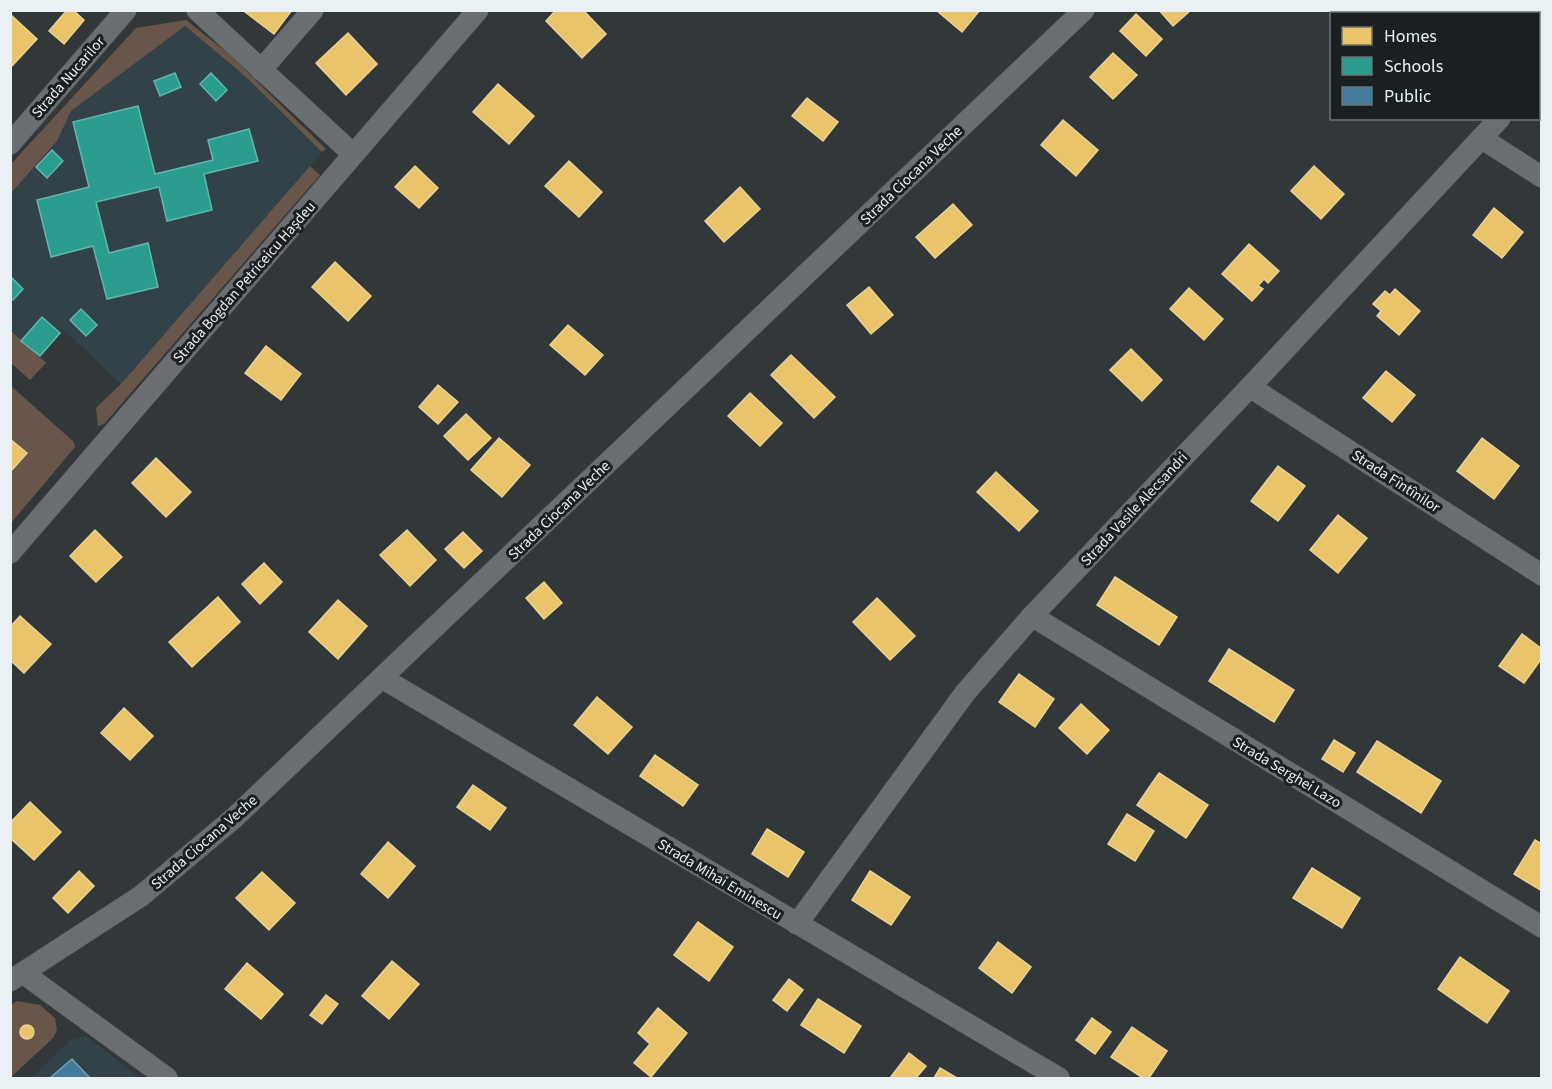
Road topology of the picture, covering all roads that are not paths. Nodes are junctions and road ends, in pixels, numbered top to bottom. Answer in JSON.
{"nodes":[{"id":1,"x":126,"y":10,"type":"edge"},
{"id":2,"x":197,"y":10,"type":"edge"},
{"id":3,"x":313,"y":10,"type":"edge"},
{"id":4,"x":478,"y":10,"type":"edge"},
{"id":5,"x":1084,"y":10,"type":"edge"},
{"id":6,"x":261,"y":70,"type":"junction"},
{"id":7,"x":1498,"y":120,"type":"edge"},
{"id":8,"x":1481,"y":138,"type":"junction"},
{"id":9,"x":10,"y":144,"type":"edge"},
{"id":10,"x":353,"y":154,"type":"junction"},
{"id":11,"x":1542,"y":177,"type":"edge"},
{"id":12,"x":1250,"y":387,"type":"junction"},
{"id":13,"x":10,"y":553,"type":"edge"},
{"id":14,"x":1542,"y":575,"type":"edge"},
{"id":15,"x":1032,"y":616,"type":"junction"},
{"id":16,"x":382,"y":678,"type":"junction"},
{"id":17,"x":797,"y":924,"type":"junction"},
{"id":18,"x":1542,"y":927,"type":"edge"},
{"id":19,"x":17,"y":977,"type":"edge"},
{"id":20,"x":167,"y":1078,"type":"edge"},
{"id":21,"x":1059,"y":1078,"type":"edge"}],
"edges":[{"from":1,"to":9,"type":"street","name":"Strada Nucarilor"},
{"from":2,"to":6,"type":"street"},
{"from":3,"to":6,"type":"street"},
{"from":4,"to":10,"type":"street","name":"Strada Bogdan Petriceicu Hașdeu"},
{"from":5,"to":16,"type":"street","name":"Strada Ciocana Veche"},
{"from":6,"to":10,"type":"street"},
{"from":7,"to":8,"type":"street","name":"Strada Vasile Alecsandri"},
{"from":8,"to":11,"type":"street"},
{"from":8,"to":12,"type":"street","name":"Strada Vasile Alecsandri"},
{"from":10,"to":13,"type":"street","name":"Strada Bogdan Petriceicu Hașdeu"},
{"from":12,"to":14,"type":"street","name":"Strada Fîntînilor"},
{"from":12,"to":15,"type":"street","name":"Strada Vasile Alecsandri"},
{"from":15,"to":17,"type":"street","name":"Strada Vasile Alecsandri"},
{"from":15,"to":18,"type":"street","name":"Strada Serghei Lazo"},
{"from":16,"to":17,"type":"street","name":"Strada Mihai Eminescu"},
{"from":16,"to":19,"type":"street","name":"Strada Ciocana Veche"},
{"from":17,"to":21,"type":"street","name":"Strada Mihai Eminescu"},
{"from":19,"to":20,"type":"street"}]}
